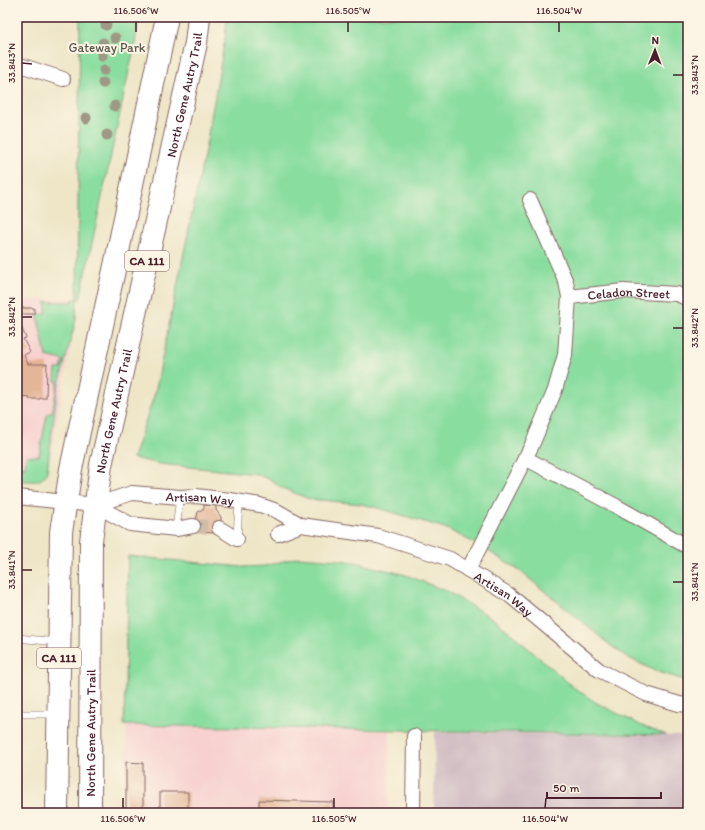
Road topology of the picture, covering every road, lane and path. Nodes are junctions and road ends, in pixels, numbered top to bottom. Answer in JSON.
{"nodes":[{"id":1,"x":167,"y":17,"type":"edge"},
{"id":2,"x":199,"y":17,"type":"edge"},
{"id":3,"x":17,"y":64,"type":"edge"},
{"id":4,"x":63,"y":79,"type":"dead end"},
{"id":5,"x":530,"y":200,"type":"dead end"},
{"id":6,"x":569,"y":297,"type":"junction"},
{"id":7,"x":688,"y":299,"type":"edge"},
{"id":8,"x":525,"y":458,"type":"junction"},
{"id":9,"x":17,"y":497,"type":"edge"},
{"id":10,"x":180,"y":497,"type":"junction"},
{"id":11,"x":239,"y":501,"type":"junction"},
{"id":12,"x":65,"y":502,"type":"junction"},
{"id":13,"x":95,"y":505,"type":"junction"},
{"id":14,"x":301,"y":525,"type":"junction"},
{"id":15,"x":193,"y":526,"type":"tunnel mouth"},
{"id":16,"x":219,"y":528,"type":"tunnel mouth"},
{"id":17,"x":176,"y":529,"type":"junction"},
{"id":18,"x":278,"y":534,"type":"dead end"},
{"id":19,"x":237,"y":539,"type":"joint"},
{"id":20,"x":688,"y":547,"type":"edge"},
{"id":21,"x":468,"y":570,"type":"junction"},
{"id":22,"x":17,"y":638,"type":"edge"},
{"id":23,"x":59,"y":642,"type":"junction"},
{"id":24,"x":688,"y":705,"type":"edge"},
{"id":25,"x":17,"y":714,"type":"edge"},
{"id":26,"x":58,"y":714,"type":"junction"},
{"id":27,"x":414,"y":736,"type":"dead end"},
{"id":28,"x":57,"y":813,"type":"edge"},
{"id":29,"x":90,"y":813,"type":"edge"},
{"id":30,"x":413,"y":813,"type":"edge"}],
"edges":[{"from":1,"to":12,"type":"main road","number":"CA 111"},
{"from":2,"to":13,"type":"main road","name":"North Gene Autry Trail","number":"CA 111"},
{"from":3,"to":4,"type":"street"},
{"from":5,"to":6,"type":"street"},
{"from":6,"to":7,"type":"street","name":"Celadon Street"},
{"from":6,"to":8,"type":"street"},
{"from":8,"to":20,"type":"street"},
{"from":8,"to":21,"type":"street"},
{"from":9,"to":12,"type":"street","name":"Artisan Way"},
{"from":10,"to":11,"type":"street","name":"Artisan Way"},
{"from":10,"to":13,"type":"street","name":"Artisan Way"},
{"from":10,"to":17,"type":"lane"},
{"from":11,"to":14,"type":"street","name":"Artisan Way"},
{"from":11,"to":19,"type":"lane"},
{"from":12,"to":13,"type":"street","name":"Artisan Way"},
{"from":12,"to":23,"type":"main road","number":"CA 111"},
{"from":13,"to":17,"type":"street","name":"Artisan Way"},
{"from":13,"to":29,"type":"main road","name":"North Gene Autry Trail","number":"CA 111"},
{"from":14,"to":18,"type":"street","name":"Artisan Way"},
{"from":14,"to":21,"type":"street","name":"Artisan Way"},
{"from":15,"to":17,"type":"street","name":"Artisan Way"},
{"from":16,"to":19,"type":"street"},
{"from":21,"to":24,"type":"street","name":"Artisan Way"},
{"from":22,"to":23,"type":"lane"},
{"from":23,"to":26,"type":"main road","number":"CA 111"},
{"from":25,"to":26,"type":"lane"},
{"from":26,"to":28,"type":"main road","number":"CA 111"},
{"from":27,"to":30,"type":"street"}]}
